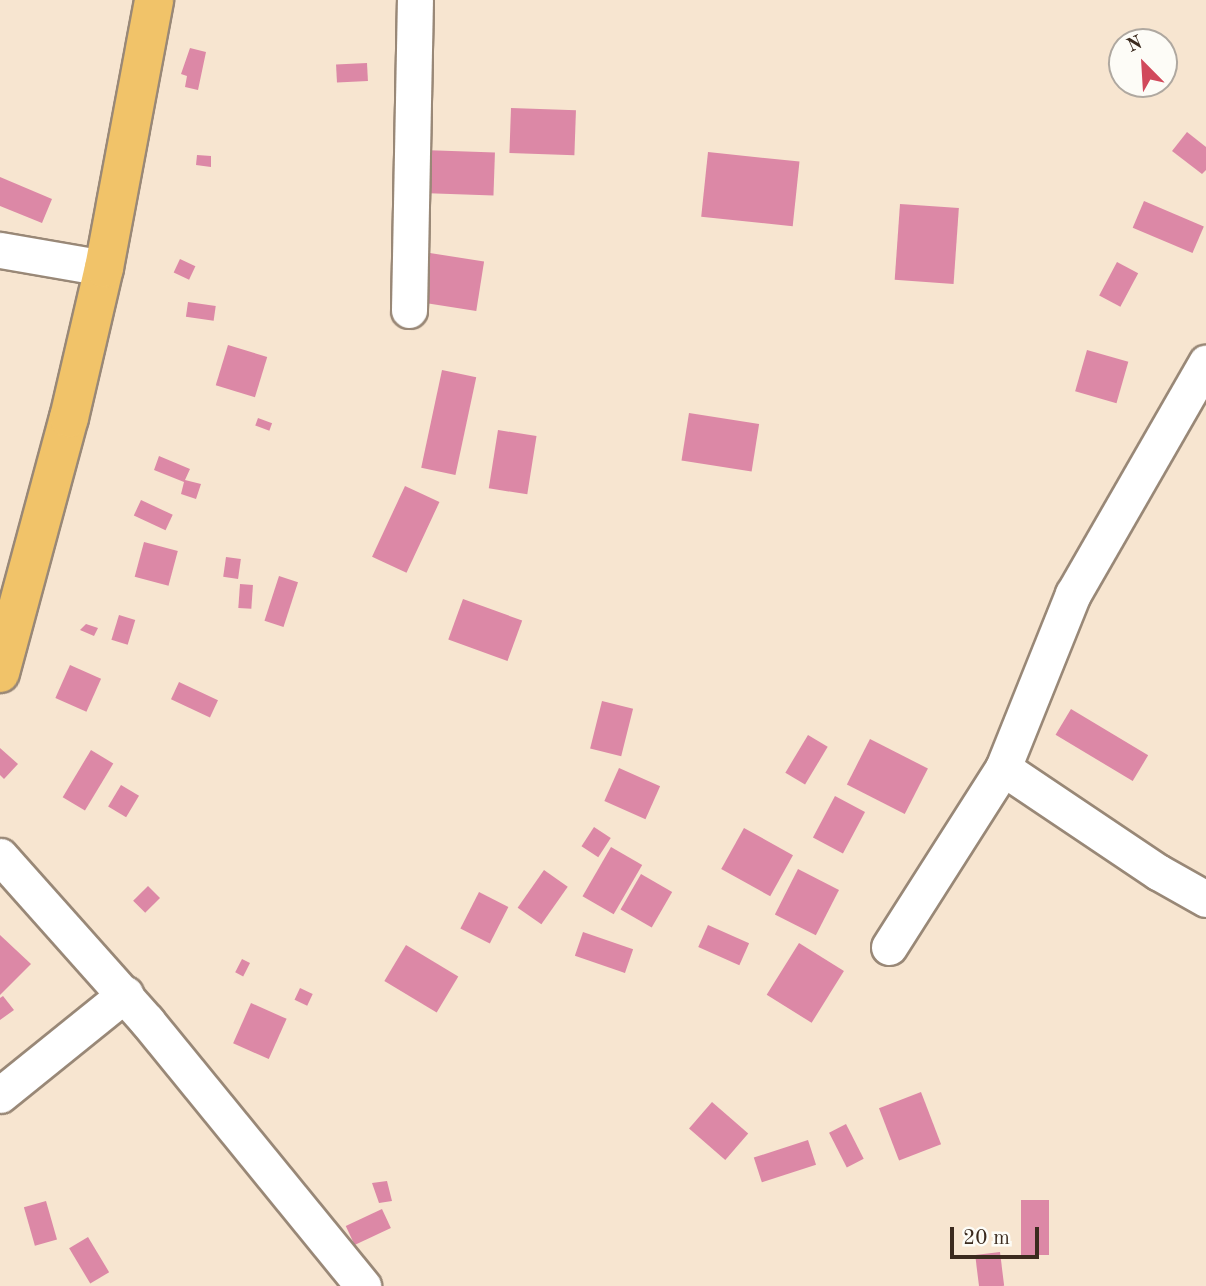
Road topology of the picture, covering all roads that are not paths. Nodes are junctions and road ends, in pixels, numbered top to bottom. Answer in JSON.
{"nodes":[{"id":1,"x":154,"y":0,"type":"edge"},
{"id":2,"x":415,"y":0,"type":"edge"},
{"id":3,"x":0,"y":250,"type":"edge"},
{"id":4,"x":104,"y":268,"type":"junction"},
{"id":5,"x":409,"y":310,"type":"dead end"},
{"id":6,"x":1206,"y":363,"type":"edge"},
{"id":7,"x":0,"y":673,"type":"edge"},
{"id":8,"x":1003,"y":768,"type":"junction"},
{"id":9,"x":0,"y":856,"type":"edge"},
{"id":10,"x":1206,"y":899,"type":"edge"},
{"id":11,"x":889,"y":947,"type":"dead end"},
{"id":12,"x":125,"y":994,"type":"junction"},
{"id":13,"x":0,"y":1095,"type":"edge"},
{"id":14,"x":363,"y":1286,"type":"edge"}],
"edges":[{"from":1,"to":4,"type":"main road"},
{"from":2,"to":5,"type":"street"},
{"from":3,"to":4,"type":"street"},
{"from":4,"to":7,"type":"main road"},
{"from":6,"to":8,"type":"street"},
{"from":8,"to":10,"type":"street"},
{"from":8,"to":11,"type":"street"},
{"from":9,"to":12,"type":"street"},
{"from":12,"to":13,"type":"street"},
{"from":12,"to":14,"type":"street"}]}
